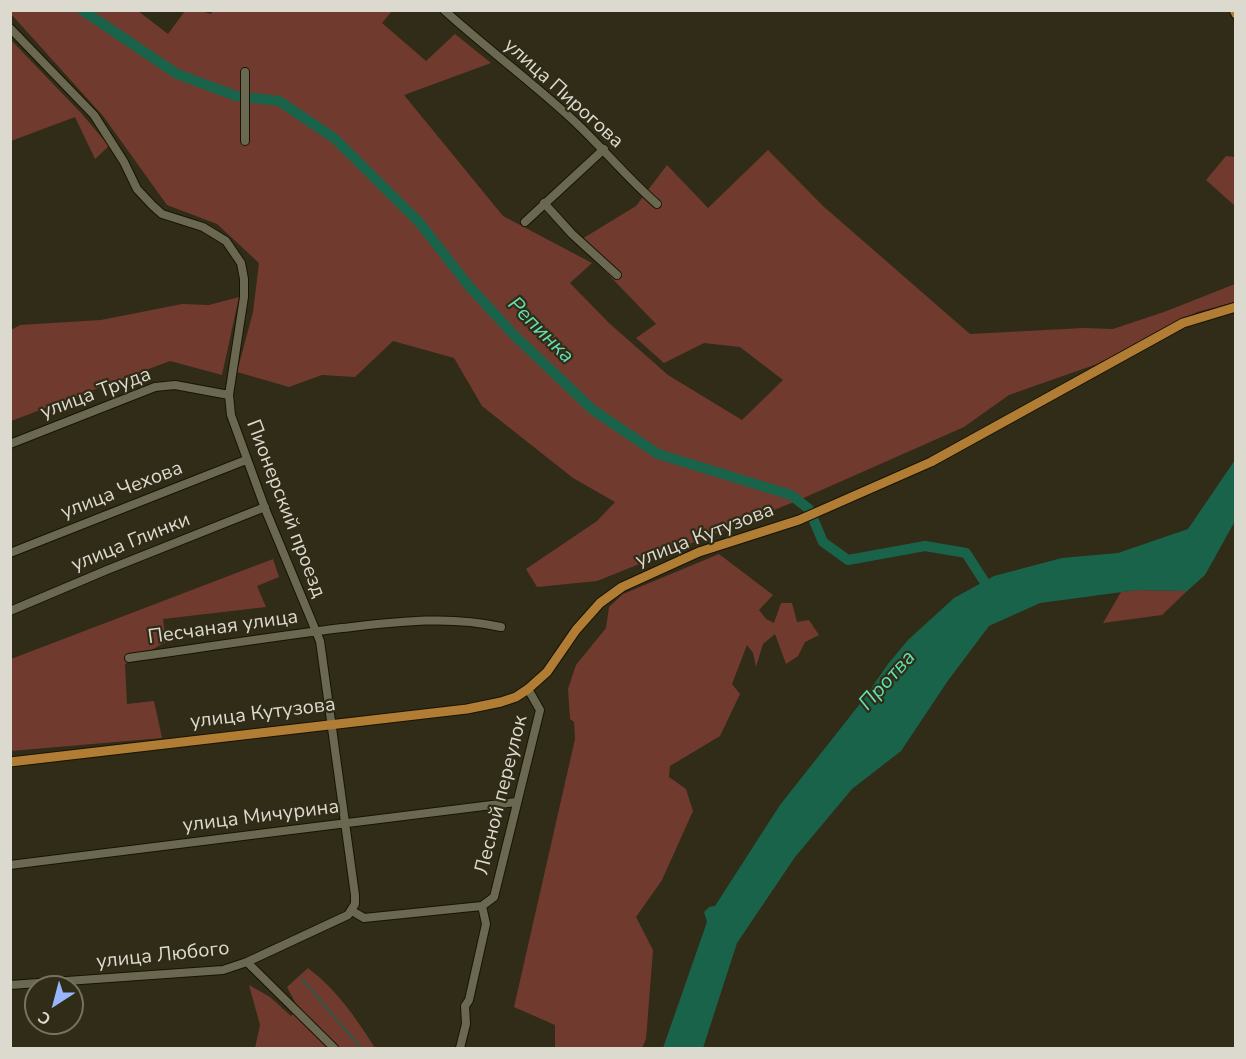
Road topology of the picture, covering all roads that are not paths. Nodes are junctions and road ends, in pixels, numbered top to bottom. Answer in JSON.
{"nodes":[{"id":1,"x":444,"y":10,"type":"edge"},
{"id":2,"x":10,"y":28,"type":"edge"},
{"id":3,"x":245,"y":72,"type":"dead end"},
{"id":4,"x":245,"y":141,"type":"dead end"},
{"id":5,"x":604,"y":149,"type":"junction"},
{"id":6,"x":544,"y":203,"type":"junction"},
{"id":7,"x":657,"y":204,"type":"dead end"},
{"id":8,"x":525,"y":222,"type":"dead end"},
{"id":9,"x":617,"y":275,"type":"dead end"},
{"id":10,"x":1236,"y":307,"type":"edge"},
{"id":11,"x":229,"y":395,"type":"junction"},
{"id":12,"x":10,"y":444,"type":"edge"},
{"id":13,"x":246,"y":460,"type":"junction"},
{"id":14,"x":265,"y":507,"type":"junction"},
{"id":15,"x":10,"y":553,"type":"edge"},
{"id":16,"x":10,"y":611,"type":"edge"},
{"id":17,"x":501,"y":627,"type":"dead end"},
{"id":18,"x":316,"y":632,"type":"junction"},
{"id":19,"x":129,"y":658,"type":"dead end"},
{"id":20,"x":528,"y":689,"type":"junction"},
{"id":21,"x":333,"y":724,"type":"junction"},
{"id":22,"x":10,"y":762,"type":"edge"},
{"id":23,"x":516,"y":802,"type":"junction"},
{"id":24,"x":345,"y":823,"type":"junction"},
{"id":25,"x":10,"y":865,"type":"edge"},
{"id":26,"x":482,"y":906,"type":"junction"},
{"id":27,"x":352,"y":910,"type":"junction"},
{"id":28,"x":247,"y":962,"type":"junction"},
{"id":29,"x":10,"y":985,"type":"edge"},
{"id":30,"x":334,"y":1048,"type":"edge"},
{"id":31,"x":460,"y":1048,"type":"edge"}],
"edges":[{"from":1,"to":5,"type":"street","name":"улица Пирогова"},
{"from":2,"to":11,"type":"street","name":"Пионерский проезд"},
{"from":3,"to":4,"type":"street"},
{"from":5,"to":6,"type":"street"},
{"from":5,"to":7,"type":"street","name":"улица Пирогова"},
{"from":6,"to":8,"type":"street"},
{"from":6,"to":9,"type":"street"},
{"from":10,"to":20,"type":"main road","name":"улица Кутузова"},
{"from":11,"to":12,"type":"street","name":"улица Труда"},
{"from":11,"to":13,"type":"street","name":"Пионерский проезд"},
{"from":13,"to":14,"type":"street","name":"Пионерский проезд"},
{"from":13,"to":15,"type":"street","name":"улица Чехова"},
{"from":14,"to":16,"type":"street","name":"улица Глинки"},
{"from":14,"to":18,"type":"street","name":"Пионерский проезд"},
{"from":17,"to":18,"type":"street","name":"Песчаная улица"},
{"from":18,"to":19,"type":"street","name":"Песчаная улица"},
{"from":18,"to":21,"type":"street","name":"Пионерский проезд"},
{"from":20,"to":21,"type":"main road","name":"улица Кутузова"},
{"from":20,"to":23,"type":"street","name":"Лесной переулок"},
{"from":21,"to":22,"type":"main road","name":"улица Кутузова"},
{"from":21,"to":24,"type":"street","name":"Пионерский проезд"},
{"from":23,"to":24,"type":"street","name":"улица Мичурина"},
{"from":23,"to":26,"type":"street","name":"Лесной переулок"},
{"from":24,"to":25,"type":"street","name":"улица Мичурина"},
{"from":24,"to":27,"type":"street","name":"Пионерский проезд"},
{"from":26,"to":27,"type":"street"},
{"from":26,"to":31,"type":"street"},
{"from":27,"to":28,"type":"street"},
{"from":28,"to":29,"type":"street","name":"улица Любого"},
{"from":28,"to":30,"type":"street"}]}
